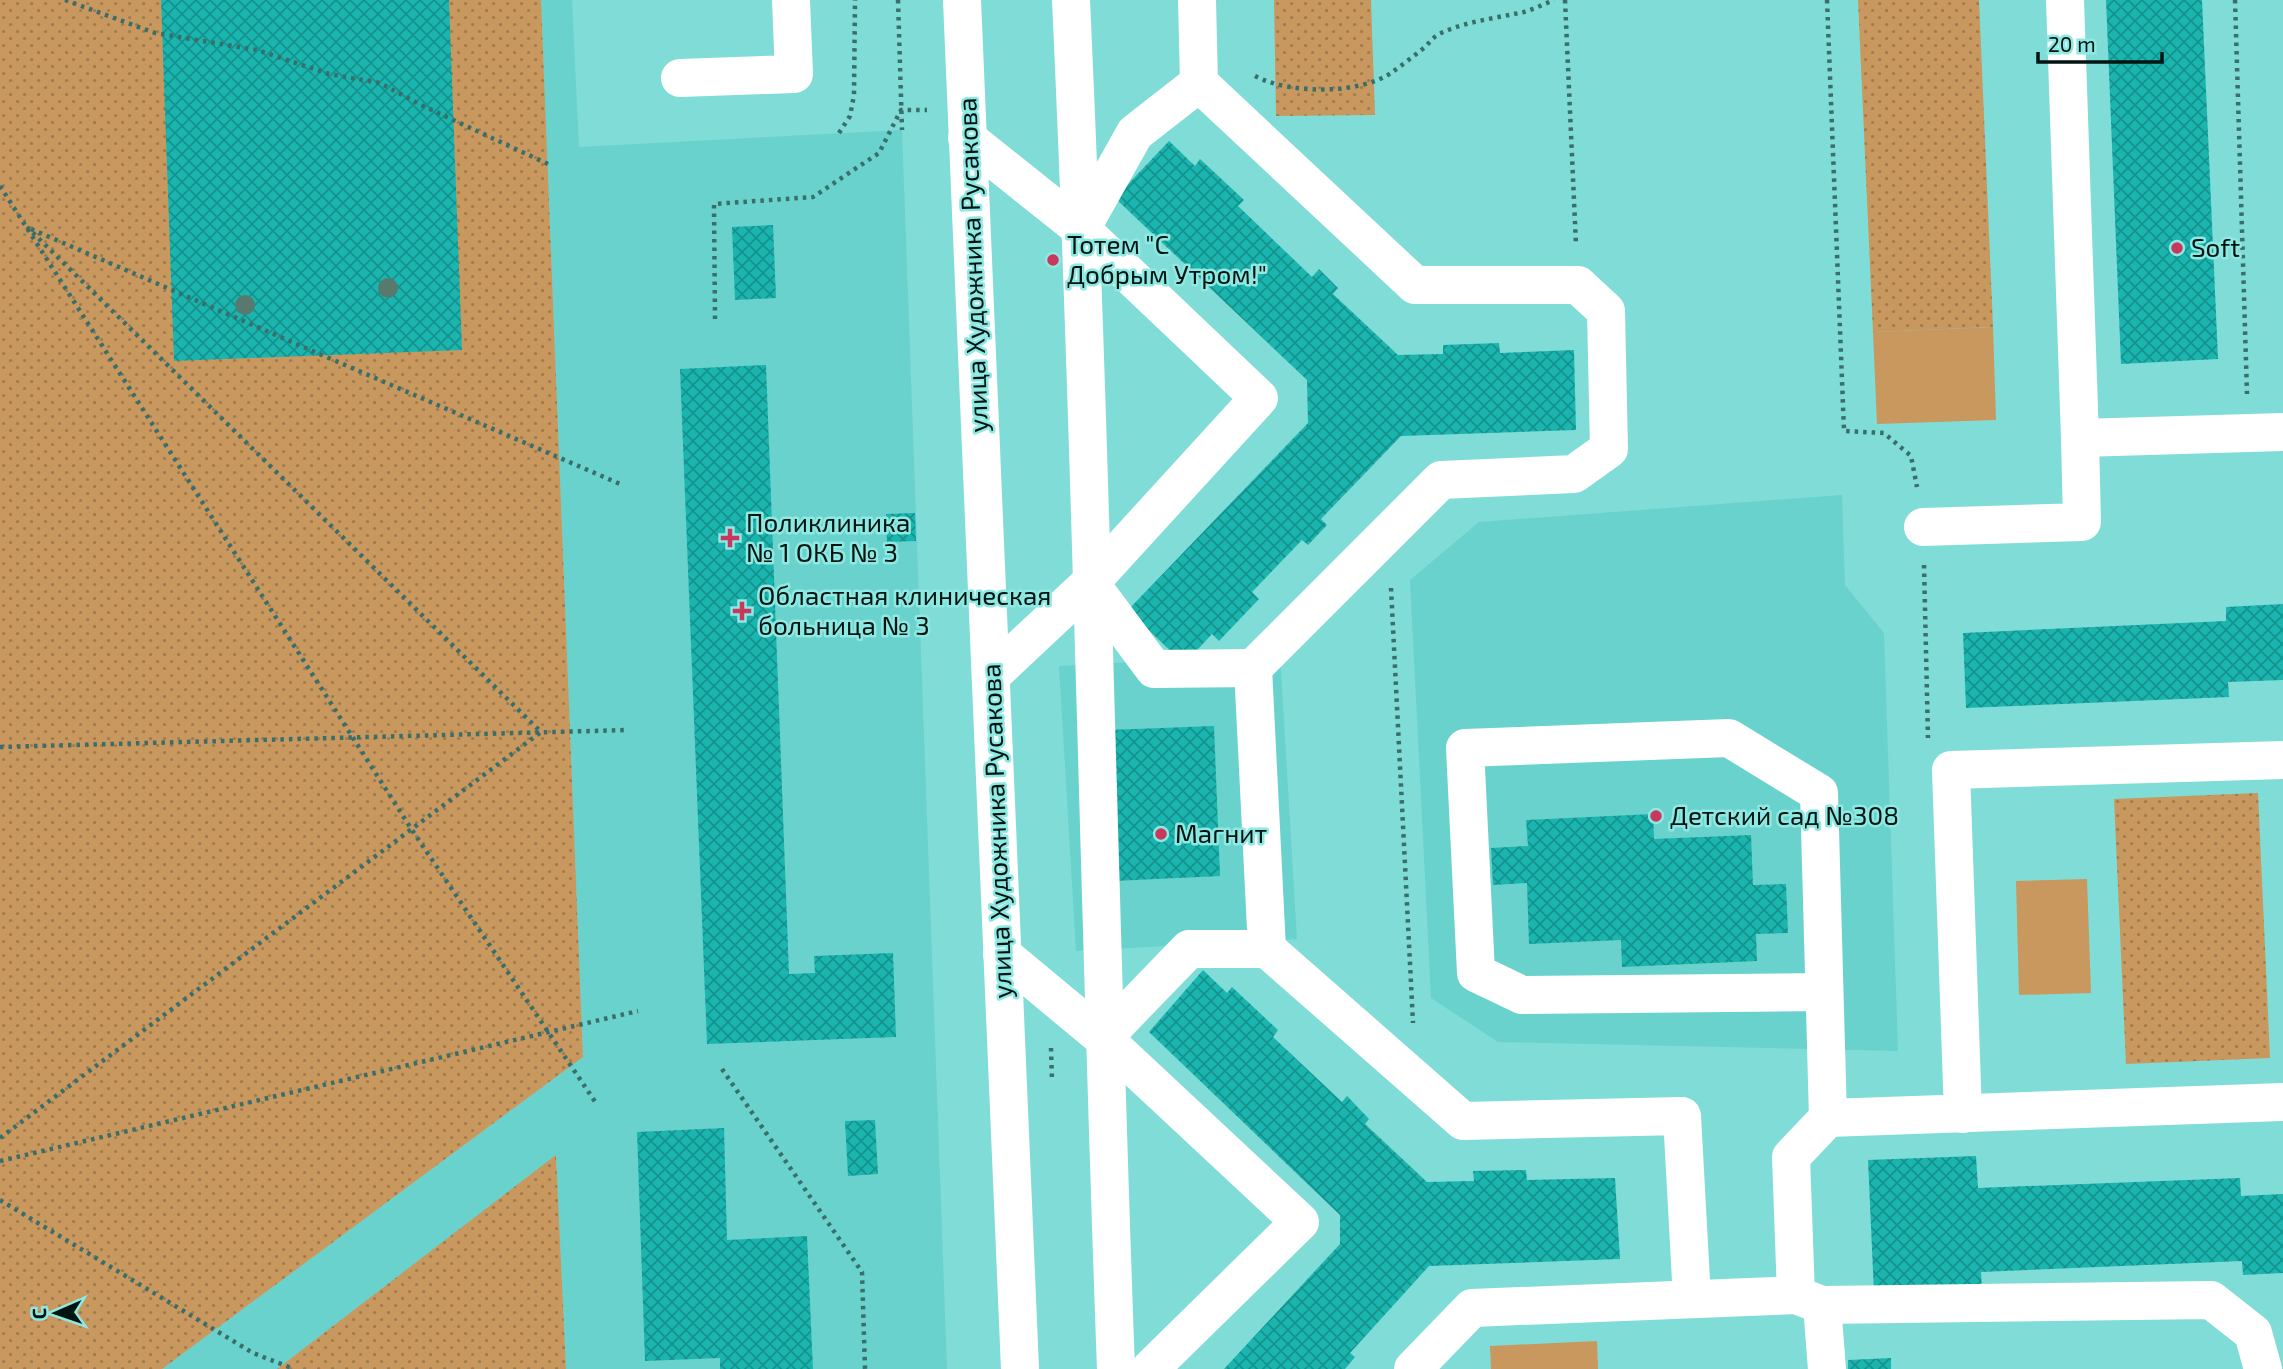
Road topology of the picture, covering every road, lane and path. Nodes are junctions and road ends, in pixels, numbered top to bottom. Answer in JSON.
{"nodes":[{"id":1,"x":65,"y":0,"type":"edge"},
{"id":2,"x":791,"y":0,"type":"edge"},
{"id":3,"x":855,"y":0,"type":"edge"},
{"id":4,"x":898,"y":0,"type":"edge"},
{"id":5,"x":962,"y":0,"type":"edge"},
{"id":6,"x":1071,"y":0,"type":"edge"},
{"id":7,"x":1197,"y":0,"type":"edge"},
{"id":8,"x":1554,"y":0,"type":"edge"},
{"id":9,"x":1565,"y":0,"type":"edge"},
{"id":10,"x":1827,"y":0,"type":"edge"},
{"id":11,"x":2065,"y":0,"type":"edge"},
{"id":12,"x":2235,"y":0,"type":"edge"},
{"id":13,"x":1255,"y":76,"type":"dead end"},
{"id":14,"x":680,"y":78,"type":"dead end"},
{"id":15,"x":1199,"y":83,"type":"junction"},
{"id":16,"x":901,"y":110,"type":"junction"},
{"id":17,"x":967,"y":124,"type":"junction"},
{"id":18,"x":902,"y":130,"type":"dead end"},
{"id":19,"x":839,"y":133,"type":"dead end"},
{"id":20,"x":548,"y":164,"type":"dead end"},
{"id":21,"x":0,"y":186,"type":"edge"},
{"id":22,"x":27,"y":227,"type":"junction"},
{"id":23,"x":1081,"y":229,"type":"junction"},
{"id":24,"x":1578,"y":285,"type":"junction"},
{"id":25,"x":715,"y":319,"type":"dead end"},
{"id":26,"x":2266,"y":433,"type":"edge"},
{"id":27,"x":2080,"y":438,"type":"junction"},
{"id":28,"x":620,"y":484,"type":"dead end"},
{"id":29,"x":1923,"y":527,"type":"junction"},
{"id":30,"x":1389,"y":532,"type":"junction"},
{"id":31,"x":1090,"y":583,"type":"junction"},
{"id":32,"x":1253,"y":668,"type":"junction"},
{"id":33,"x":991,"y":676,"type":"junction"},
{"id":34,"x":628,"y":730,"type":"dead end"},
{"id":35,"x":541,"y":732,"type":"junction"},
{"id":36,"x":352,"y":737,"type":"junction"},
{"id":37,"x":0,"y":747,"type":"edge"},
{"id":38,"x":2283,"y":760,"type":"edge"},
{"id":39,"x":1951,"y":770,"type":"junction"},
{"id":40,"x":411,"y":830,"type":"junction"},
{"id":41,"x":1267,"y":949,"type":"junction"},
{"id":42,"x":1002,"y":954,"type":"junction"},
{"id":43,"x":1824,"y":992,"type":"junction"},
{"id":44,"x":638,"y":1010,"type":"dead end"},
{"id":45,"x":546,"y":1031,"type":"junction"},
{"id":46,"x":1103,"y":1038,"type":"junction"},
{"id":47,"x":722,"y":1069,"type":"dead end"},
{"id":48,"x":1415,"y":1080,"type":"junction"},
{"id":49,"x":2283,"y":1102,"type":"edge"},
{"id":50,"x":596,"y":1103,"type":"dead end"},
{"id":51,"x":1962,"y":1114,"type":"junction"},
{"id":52,"x":1828,"y":1118,"type":"junction"},
{"id":53,"x":0,"y":1138,"type":"edge"},
{"id":54,"x":0,"y":1161,"type":"edge"},
{"id":55,"x":0,"y":1200,"type":"edge"},
{"id":56,"x":1692,"y":1299,"type":"junction"},
{"id":57,"x":1809,"y":1300,"type":"junction"},
{"id":58,"x":294,"y":1369,"type":"edge"},
{"id":59,"x":865,"y":1369,"type":"edge"},
{"id":60,"x":1020,"y":1369,"type":"edge"},
{"id":61,"x":1116,"y":1369,"type":"edge"},
{"id":62,"x":1150,"y":1369,"type":"edge"},
{"id":63,"x":1413,"y":1369,"type":"edge"},
{"id":64,"x":1827,"y":1369,"type":"edge"},
{"id":65,"x":2263,"y":1369,"type":"edge"}],
"edges":[{"from":1,"to":20,"type":"path"},
{"from":2,"to":14,"type":"street"},
{"from":3,"to":19,"type":"path"},
{"from":4,"to":16,"type":"path"},
{"from":5,"to":17,"type":"street","name":"улица Художника Русакова"},
{"from":6,"to":23,"type":"street"},
{"from":7,"to":15,"type":"street"},
{"from":8,"to":13,"type":"path"},
{"from":9,"to":24,"type":"path"},
{"from":10,"to":29,"type":"path"},
{"from":11,"to":27,"type":"street"},
{"from":12,"to":26,"type":"path"},
{"from":15,"to":23,"type":"street"},
{"from":15,"to":24,"type":"street"},
{"from":16,"to":17,"type":"path"},
{"from":16,"to":18,"type":"path"},
{"from":16,"to":25,"type":"path"},
{"from":17,"to":23,"type":"street"},
{"from":17,"to":33,"type":"street","name":"улица Художника Русакова"},
{"from":21,"to":22,"type":"path"},
{"from":22,"to":28,"type":"path"},
{"from":22,"to":35,"type":"path"},
{"from":22,"to":36,"type":"path"},
{"from":23,"to":31,"type":"street"},
{"from":23,"to":31,"type":"street"},
{"from":24,"to":30,"type":"street"},
{"from":26,"to":27,"type":"street"},
{"from":27,"to":29,"type":"street"},
{"from":29,"to":39,"type":"path"},
{"from":30,"to":32,"type":"street"},
{"from":30,"to":48,"type":"path"},
{"from":31,"to":32,"type":"street"},
{"from":31,"to":33,"type":"street"},
{"from":31,"to":46,"type":"street"},
{"from":32,"to":41,"type":"street"},
{"from":33,"to":42,"type":"street","name":"улица Художника Русакова"},
{"from":34,"to":35,"type":"path"},
{"from":35,"to":36,"type":"path"},
{"from":35,"to":40,"type":"path"},
{"from":36,"to":37,"type":"path"},
{"from":36,"to":40,"type":"path"},
{"from":38,"to":39,"type":"street"},
{"from":39,"to":51,"type":"street"},
{"from":40,"to":45,"type":"path"},
{"from":40,"to":53,"type":"path"},
{"from":41,"to":46,"type":"street"},
{"from":41,"to":48,"type":"street"},
{"from":42,"to":46,"type":"street"},
{"from":42,"to":60,"type":"street","name":"улица Художника Русакова"},
{"from":43,"to":43,"type":"street"},
{"from":43,"to":52,"type":"street"},
{"from":44,"to":45,"type":"path"},
{"from":45,"to":50,"type":"path"},
{"from":45,"to":54,"type":"path"},
{"from":46,"to":61,"type":"street"},
{"from":46,"to":62,"type":"street"},
{"from":47,"to":59,"type":"path"},
{"from":48,"to":56,"type":"street"},
{"from":49,"to":51,"type":"street"},
{"from":51,"to":52,"type":"street"},
{"from":52,"to":57,"type":"street"},
{"from":55,"to":58,"type":"path"},
{"from":56,"to":57,"type":"street"},
{"from":56,"to":63,"type":"street"},
{"from":57,"to":64,"type":"street"},
{"from":57,"to":65,"type":"street"}]}
